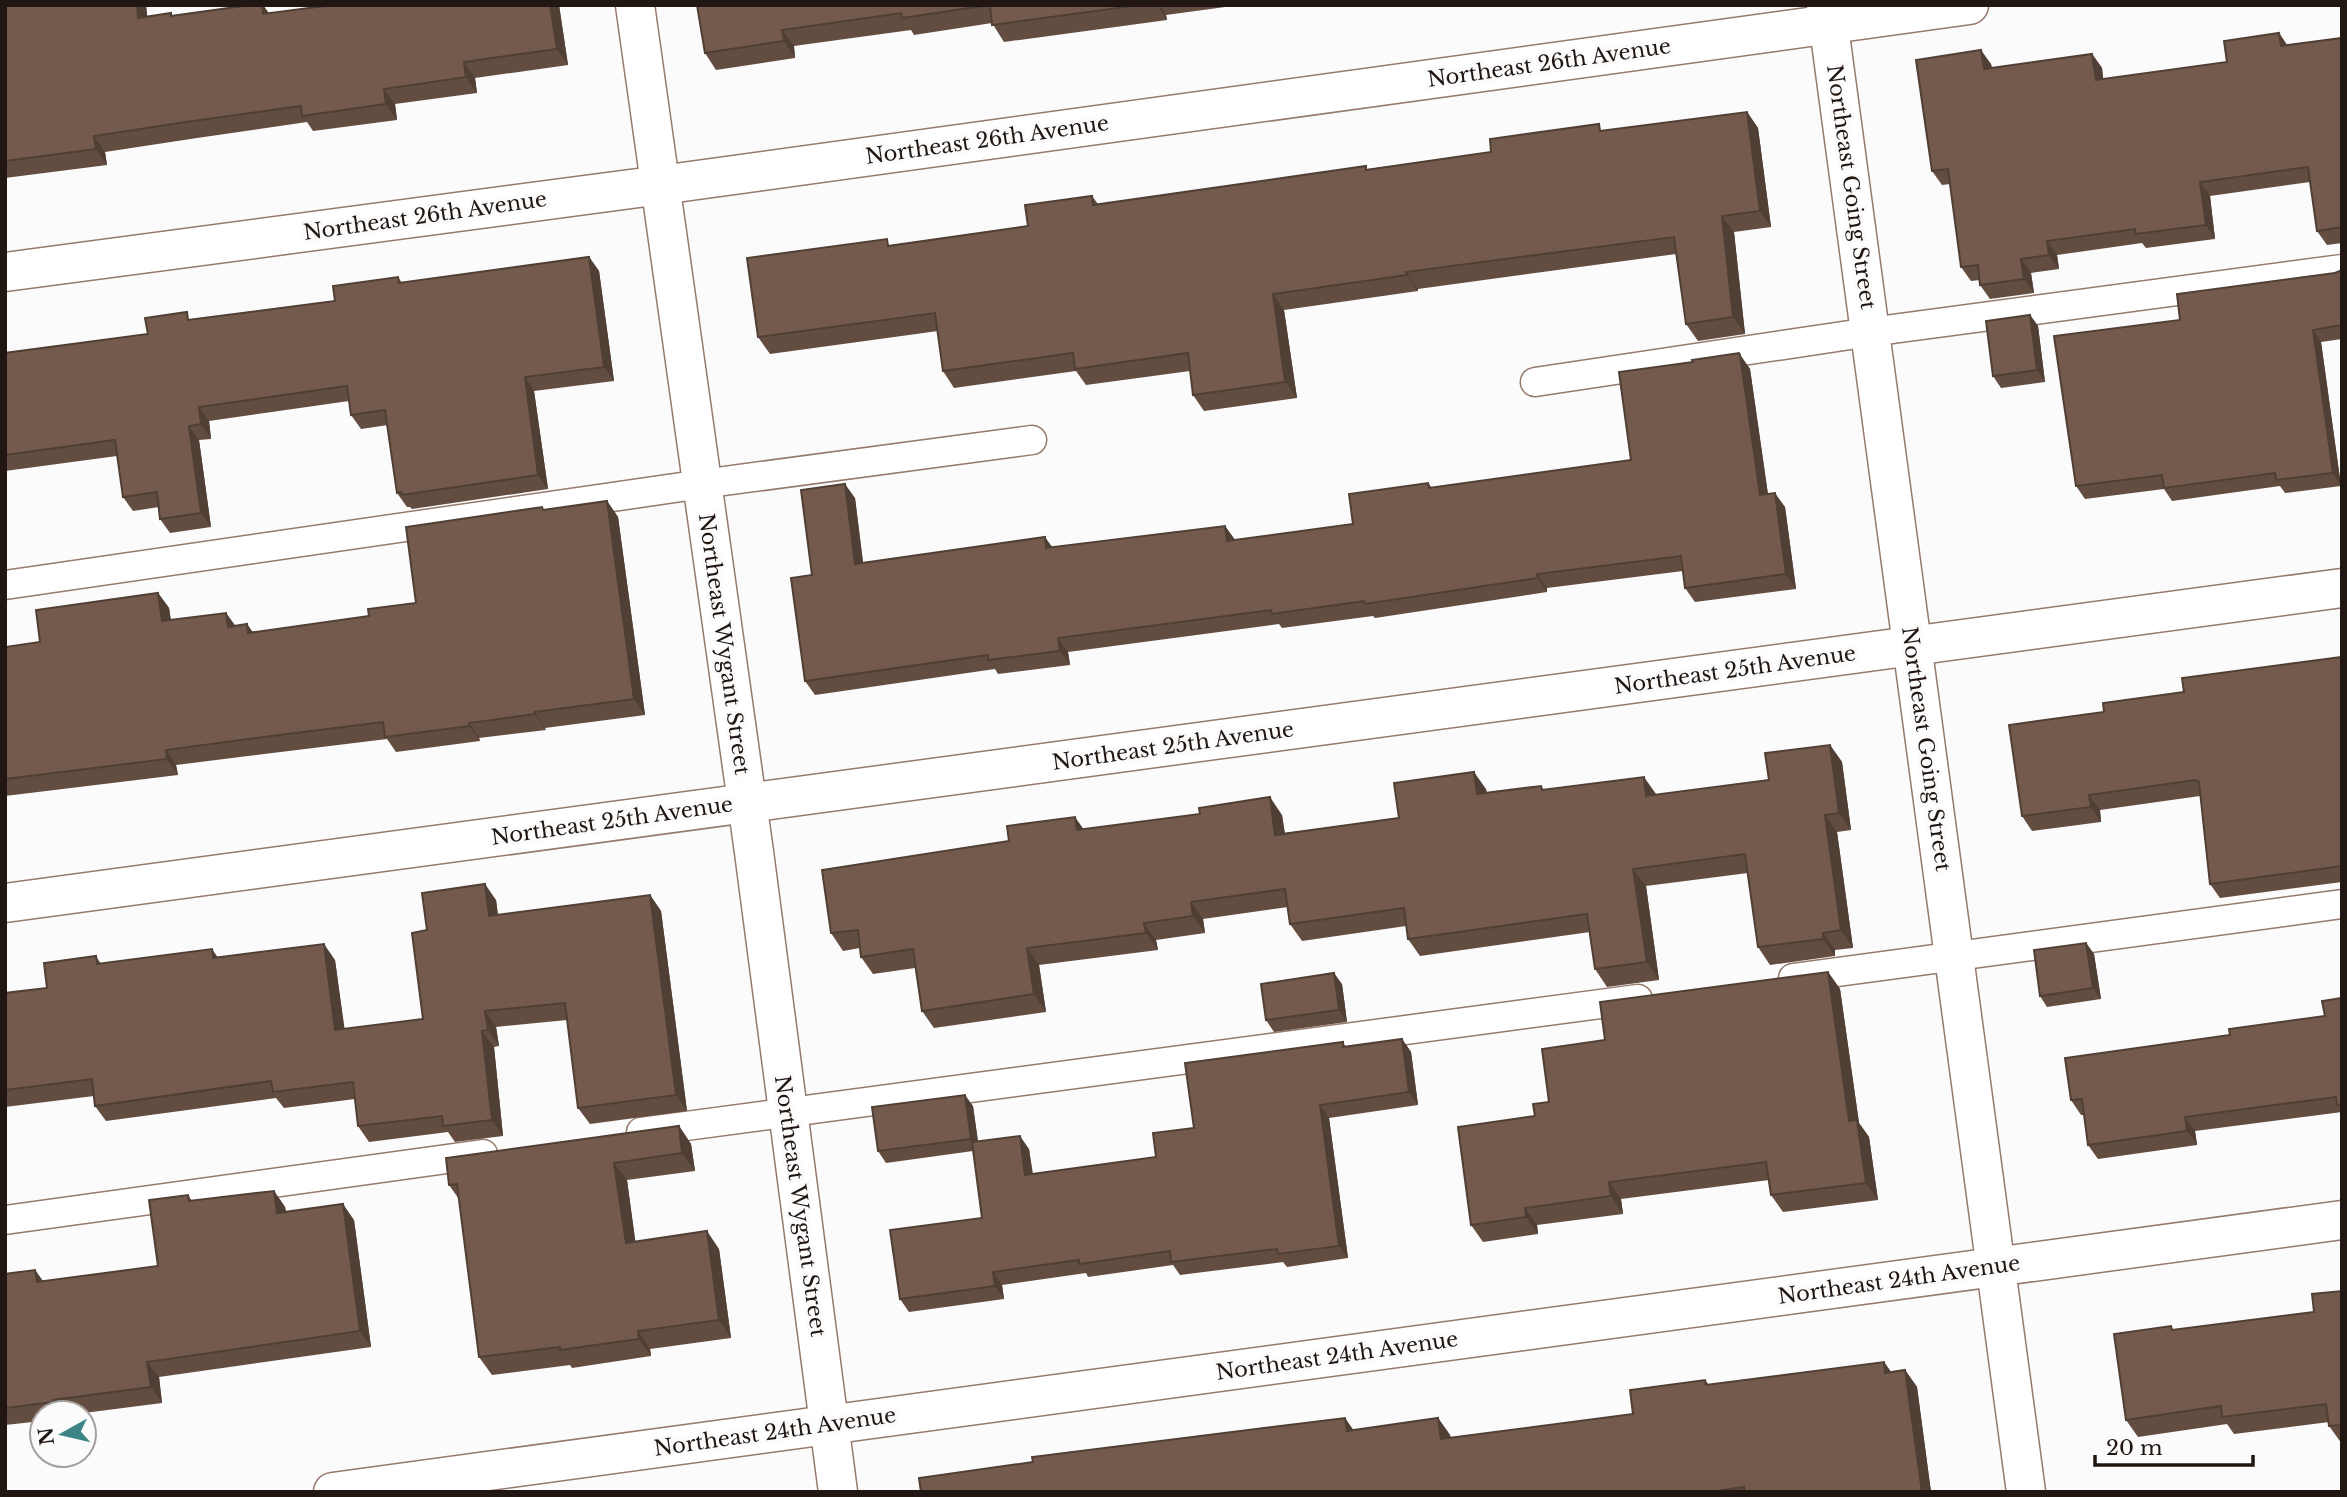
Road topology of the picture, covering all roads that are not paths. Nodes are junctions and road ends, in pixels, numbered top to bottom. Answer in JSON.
{"nodes":[{"id":1,"x":635,"y":5,"type":"edge"},
{"id":2,"x":1969,"y":5,"type":"edge"},
{"id":3,"x":1827,"y":15,"type":"edge"},
{"id":4,"x":661,"y":185,"type":"junction"},
{"id":5,"x":2342,"y":269,"type":"edge"},
{"id":6,"x":5,"y":271,"type":"edge"},
{"id":7,"x":1870,"y":332,"type":"junction"},
{"id":8,"x":1535,"y":382,"type":"dead end"},
{"id":9,"x":1032,"y":440,"type":"dead end"},
{"id":10,"x":702,"y":484,"type":"junction"},
{"id":11,"x":5,"y":585,"type":"edge"},
{"id":12,"x":2342,"y":588,"type":"edge"},
{"id":13,"x":1913,"y":646,"type":"junction"},
{"id":14,"x":747,"y":803,"type":"junction"},
{"id":15,"x":5,"y":903,"type":"edge"},
{"id":16,"x":2342,"y":904,"type":"edge"},
{"id":17,"x":1954,"y":957,"type":"junction"},
{"id":18,"x":1761,"y":982,"type":"edge"},
{"id":19,"x":1665,"y":995,"type":"edge"},
{"id":20,"x":788,"y":1112,"type":"junction"},
{"id":21,"x":609,"y":1137,"type":"edge"},
{"id":22,"x":513,"y":1150,"type":"edge"},
{"id":23,"x":5,"y":1220,"type":"edge"},
{"id":24,"x":2342,"y":1220,"type":"edge"},
{"id":25,"x":1995,"y":1267,"type":"junction"},
{"id":26,"x":829,"y":1424,"type":"junction"},
{"id":27,"x":333,"y":1492,"type":"edge"},
{"id":28,"x":838,"y":1492,"type":"edge"},
{"id":29,"x":2026,"y":1492,"type":"edge"}],
"edges":[{"from":1,"to":4,"type":"street","name":"Northeast Wygant Street"},
{"from":2,"to":3,"type":"street","name":"Northeast 26th Avenue"},
{"from":3,"to":4,"type":"street","name":"Northeast 26th Avenue"},
{"from":3,"to":7,"type":"street","name":"Northeast Going Street"},
{"from":4,"to":6,"type":"street","name":"Northeast 26th Avenue"},
{"from":4,"to":10,"type":"street","name":"Northeast Wygant Street"},
{"from":5,"to":7,"type":"lane"},
{"from":7,"to":8,"type":"lane"},
{"from":7,"to":13,"type":"street","name":"Northeast Going Street"},
{"from":9,"to":10,"type":"lane"},
{"from":10,"to":11,"type":"lane"},
{"from":10,"to":14,"type":"street","name":"Northeast Wygant Street"},
{"from":12,"to":13,"type":"street","name":"Northeast 25th Avenue"},
{"from":13,"to":14,"type":"street","name":"Northeast 25th Avenue"},
{"from":13,"to":17,"type":"street","name":"Northeast Going Street"},
{"from":14,"to":15,"type":"street","name":"Northeast 25th Avenue"},
{"from":14,"to":20,"type":"street","name":"Northeast Wygant Street"},
{"from":16,"to":17,"type":"lane"},
{"from":17,"to":18,"type":"lane"},
{"from":17,"to":25,"type":"street","name":"Northeast Going Street"},
{"from":19,"to":20,"type":"lane"},
{"from":20,"to":21,"type":"lane"},
{"from":20,"to":26,"type":"street","name":"Northeast Wygant Street"},
{"from":22,"to":23,"type":"lane"},
{"from":24,"to":25,"type":"street","name":"Northeast 24th Avenue"},
{"from":25,"to":26,"type":"street","name":"Northeast 24th Avenue"},
{"from":25,"to":29,"type":"street","name":"Northeast Going Street"},
{"from":26,"to":27,"type":"street","name":"Northeast 24th Avenue"},
{"from":26,"to":28,"type":"street","name":"Northeast Wygant Street"}]}
